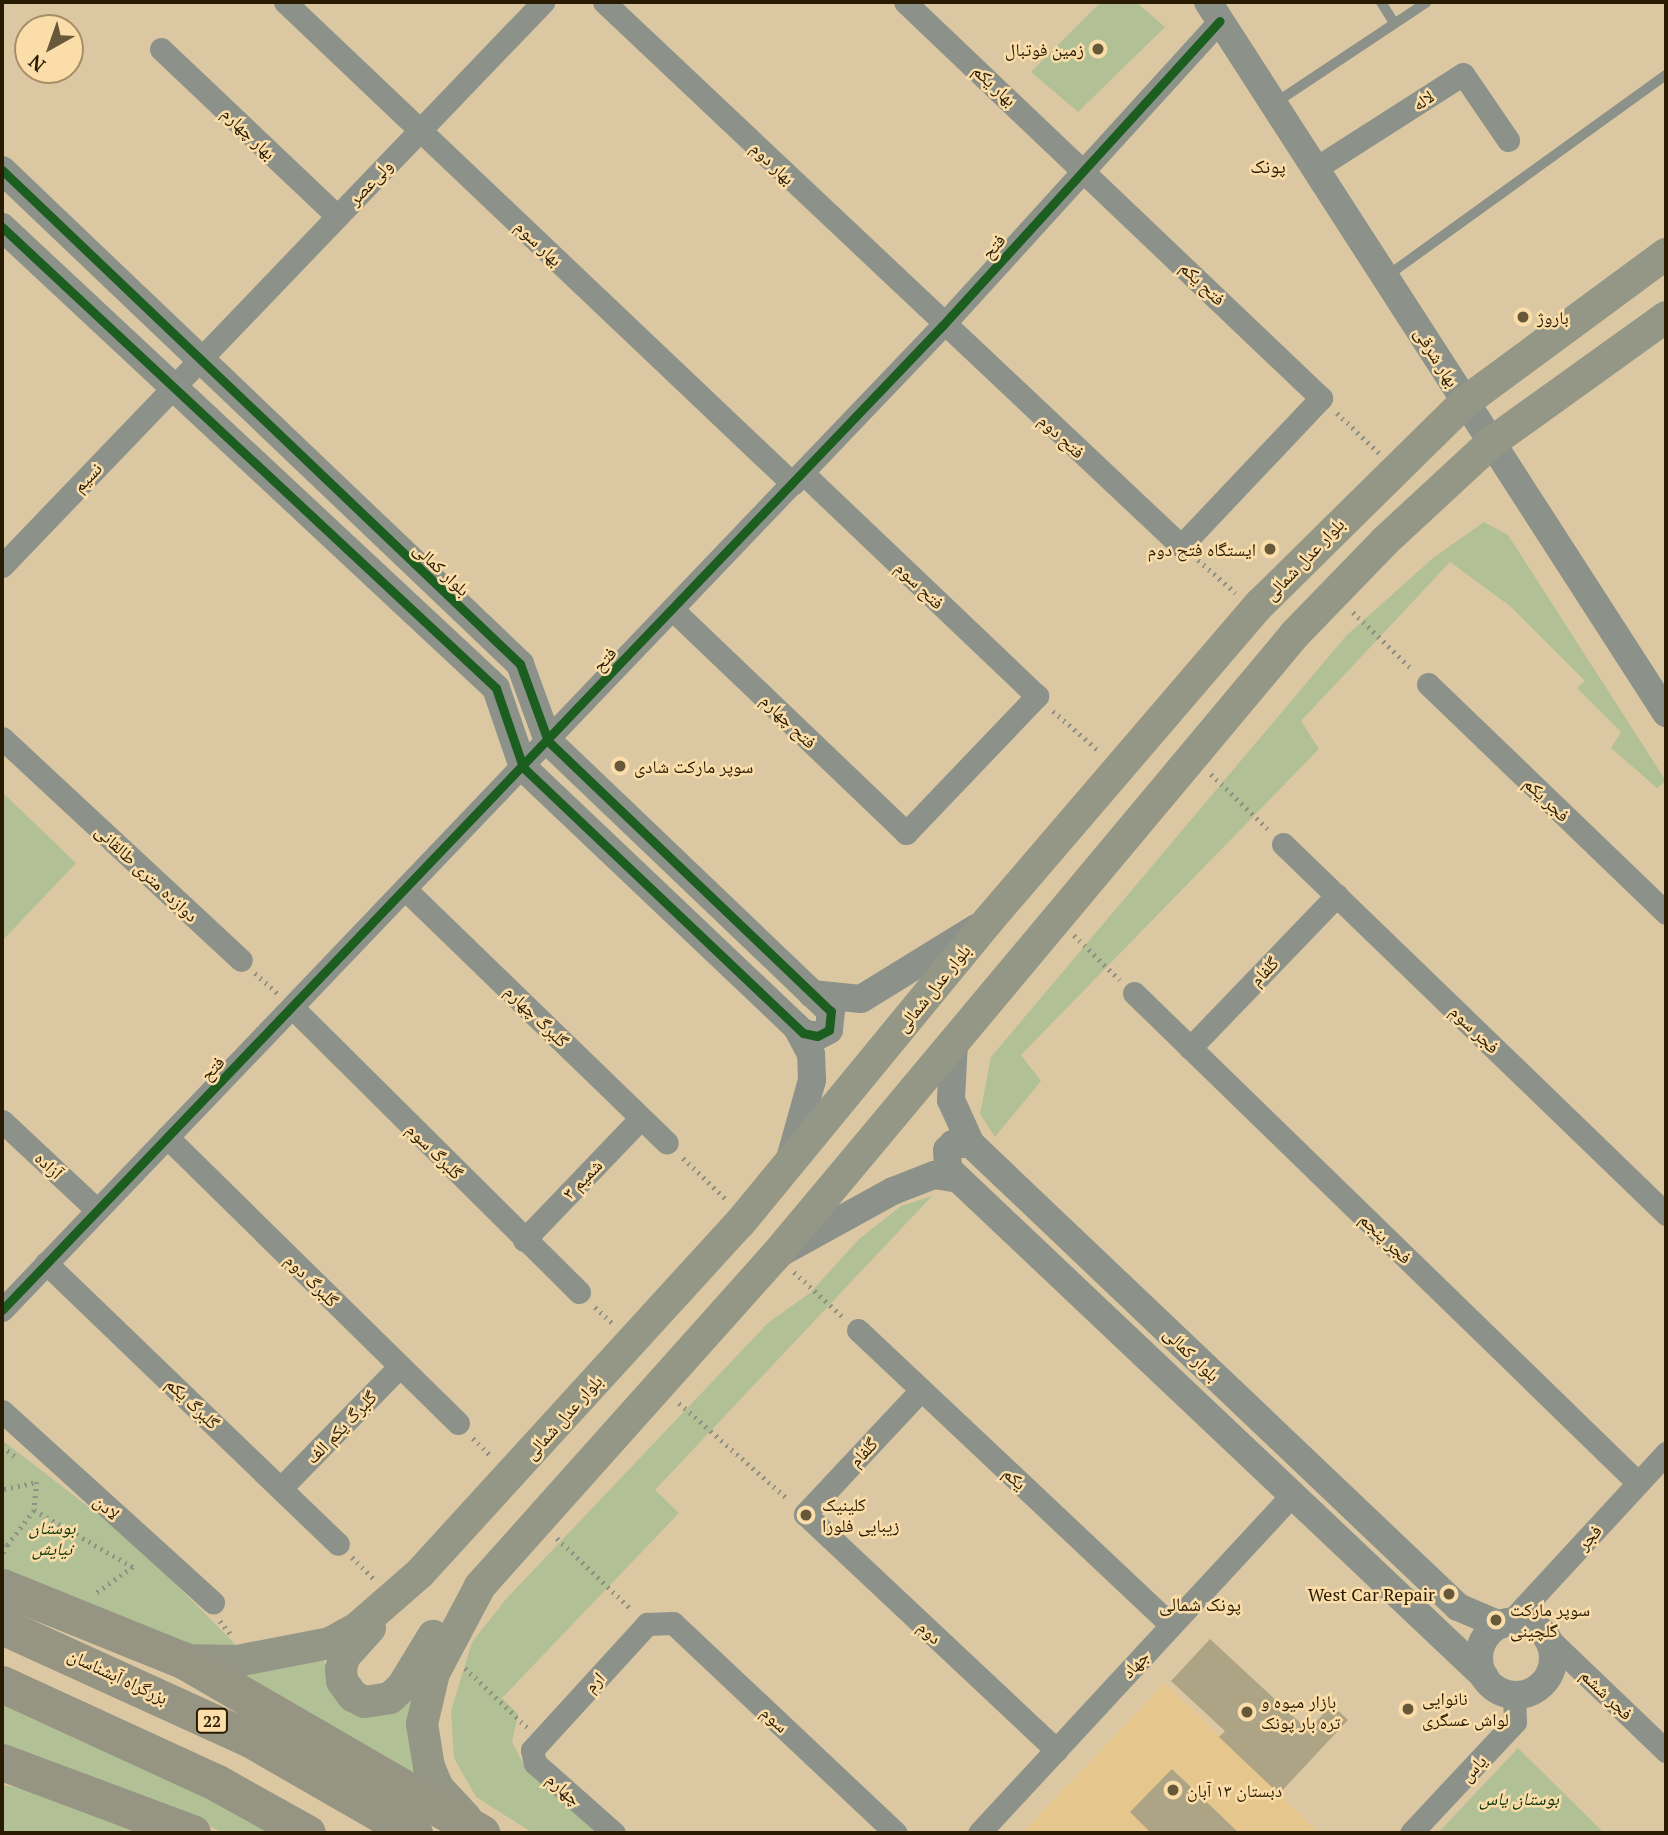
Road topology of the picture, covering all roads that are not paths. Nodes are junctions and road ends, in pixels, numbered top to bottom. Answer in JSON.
{"nodes":[{"id":1,"x":285,"y":2,"type":"edge"},
{"id":2,"x":543,"y":2,"type":"edge"},
{"id":3,"x":604,"y":2,"type":"edge"},
{"id":4,"x":905,"y":2,"type":"edge"},
{"id":5,"x":1381,"y":2,"type":"edge"},
{"id":6,"x":1427,"y":2,"type":"edge"},
{"id":7,"x":1214,"y":11,"type":"edge"},
{"id":8,"x":1394,"y":23,"type":"junction"},
{"id":9,"x":162,"y":49,"type":"dead end"},
{"id":10,"x":1666,"y":75,"type":"edge"},
{"id":11,"x":1275,"y":103,"type":"junction"},
{"id":12,"x":420,"y":130,"type":"junction"},
{"id":13,"x":1508,"y":140,"type":"dead end"},
{"id":14,"x":1084,"y":168,"type":"junction"},
{"id":15,"x":1316,"y":168,"type":"junction"},
{"id":16,"x":2,"y":170,"type":"edge"},
{"id":17,"x":337,"y":216,"type":"junction"},
{"id":18,"x":2,"y":227,"type":"edge"},
{"id":19,"x":1666,"y":254,"type":"edge"},
{"id":20,"x":1386,"y":276,"type":"junction"},
{"id":21,"x":1666,"y":317,"type":"edge"},
{"id":22,"x":943,"y":325,"type":"junction"},
{"id":23,"x":198,"y":362,"type":"junction"},
{"id":24,"x":173,"y":388,"type":"junction"},
{"id":25,"x":1465,"y":402,"type":"junction"},
{"id":26,"x":1492,"y":442,"type":"junction"},
{"id":27,"x":798,"y":478,"type":"junction"},
{"id":28,"x":1181,"y":546,"type":"joint"},
{"id":29,"x":2,"y":566,"type":"edge"},
{"id":30,"x":672,"y":610,"type":"junction"},
{"id":31,"x":1428,"y":684,"type":"road end"},
{"id":32,"x":1666,"y":712,"type":"edge"},
{"id":33,"x":2,"y":738,"type":"edge"},
{"id":34,"x":548,"y":741,"type":"junction"},
{"id":35,"x":523,"y":767,"type":"junction"},
{"id":36,"x":906,"y":833,"type":"joint"},
{"id":37,"x":1283,"y":844,"type":"road end"},
{"id":38,"x":407,"y":890,"type":"junction"},
{"id":39,"x":1337,"y":895,"type":"junction"},
{"id":40,"x":1666,"y":914,"type":"edge"},
{"id":41,"x":988,"y":921,"type":"junction"},
{"id":42,"x":241,"y":960,"type":"road end"},
{"id":43,"x":1134,"y":993,"type":"road end"},
{"id":44,"x":821,"y":1002,"type":"junction"},
{"id":45,"x":293,"y":1008,"type":"junction"},
{"id":46,"x":800,"y":1030,"type":"junction"},
{"id":47,"x":954,"y":1042,"type":"junction"},
{"id":48,"x":1191,"y":1048,"type":"junction"},
{"id":49,"x":641,"y":1118,"type":"junction"},
{"id":50,"x":2,"y":1121,"type":"edge"},
{"id":51,"x":167,"y":1137,"type":"junction"},
{"id":52,"x":667,"y":1143,"type":"road end"},
{"id":53,"x":971,"y":1144,"type":"junction"},
{"id":54,"x":787,"y":1168,"type":"junction"},
{"id":55,"x":953,"y":1174,"type":"junction"},
{"id":56,"x":97,"y":1210,"type":"junction"},
{"id":57,"x":1666,"y":1214,"type":"edge"},
{"id":58,"x":524,"y":1240,"type":"junction"},
{"id":59,"x":776,"y":1255,"type":"junction"},
{"id":60,"x":46,"y":1263,"type":"junction"},
{"id":61,"x":579,"y":1292,"type":"road end"},
{"id":62,"x":2,"y":1310,"type":"edge"},
{"id":63,"x":858,"y":1330,"type":"road end"},
{"id":64,"x":400,"y":1366,"type":"junction"},
{"id":65,"x":921,"y":1390,"type":"junction"},
{"id":66,"x":2,"y":1411,"type":"edge"},
{"id":67,"x":458,"y":1423,"type":"road end"},
{"id":68,"x":1666,"y":1454,"type":"edge"},
{"id":69,"x":1639,"y":1483,"type":"junction"},
{"id":70,"x":281,"y":1488,"type":"junction"},
{"id":71,"x":1291,"y":1496,"type":"junction"},
{"id":72,"x":805,"y":1514,"type":"joint"},
{"id":73,"x":338,"y":1544,"type":"road end"},
{"id":74,"x":420,"y":1573,"type":"junction"},
{"id":75,"x":480,"y":1586,"type":"junction"},
{"id":76,"x":2,"y":1587,"type":"edge"},
{"id":77,"x":212,"y":1602,"type":"dead end"},
{"id":78,"x":1505,"y":1623,"type":"junction"},
{"id":79,"x":647,"y":1625,"type":"joint"},
{"id":80,"x":1171,"y":1625,"type":"junction"},
{"id":81,"x":2,"y":1626,"type":"edge"},
{"id":82,"x":1547,"y":1637,"type":"junction"},
{"id":83,"x":183,"y":1660,"type":"junction"},
{"id":84,"x":1485,"y":1677,"type":"junction"},
{"id":85,"x":2,"y":1684,"type":"edge"},
{"id":86,"x":1514,"y":1695,"type":"junction"},
{"id":87,"x":540,"y":1740,"type":"joint"},
{"id":88,"x":1056,"y":1750,"type":"junction"},
{"id":89,"x":1666,"y":1751,"type":"edge"},
{"id":90,"x":2,"y":1762,"type":"edge"},
{"id":91,"x":2,"y":1779,"type":"edge"},
{"id":92,"x":83,"y":1793,"type":"junction"},
{"id":93,"x":479,"y":1831,"type":"edge"},
{"id":94,"x":192,"y":1833,"type":"edge"},
{"id":95,"x":307,"y":1833,"type":"edge"},
{"id":96,"x":414,"y":1833,"type":"edge"},
{"id":97,"x":614,"y":1833,"type":"edge"},
{"id":98,"x":896,"y":1833,"type":"edge"},
{"id":99,"x":979,"y":1833,"type":"edge"},
{"id":100,"x":1410,"y":1833,"type":"edge"}],
"edges":[{"from":1,"to":12,"type":"street","name":"بهار سوم"},
{"from":2,"to":12,"type":"street","name":"ولی‌عصر"},
{"from":3,"to":22,"type":"street","name":"بهار دوم"},
{"from":4,"to":14,"type":"street","name":"بهار یکم"},
{"from":5,"to":8,"type":"lane"},
{"from":6,"to":8,"type":"lane"},
{"from":7,"to":11,"type":"street","name":"بهار شرقی"},
{"from":7,"to":14,"type":"street","name":"فتح"},
{"from":8,"to":11,"type":"lane"},
{"from":9,"to":17,"type":"street","name":"بهار چهارم"},
{"from":10,"to":20,"type":"lane"},
{"from":11,"to":15,"type":"street","name":"بهار شرقی"},
{"from":12,"to":17,"type":"street","name":"ولی‌عصر"},
{"from":12,"to":27,"type":"street","name":"بهار سوم"},
{"from":13,"to":15,"type":"street","name":"لاله"},
{"from":14,"to":22,"type":"street","name":"فتح"},
{"from":14,"to":28,"type":"street","name":"فتح یکم"},
{"from":15,"to":20,"type":"street","name":"بهار شرقی"},
{"from":16,"to":23,"type":"street","name":"بلوار کمالی"},
{"from":17,"to":23,"type":"street","name":"ولی‌عصر"},
{"from":18,"to":24,"type":"street"},
{"from":19,"to":25,"type":"main road","name":"بلوار عدل شمالی"},
{"from":20,"to":25,"type":"street","name":"بهار شرقی"},
{"from":21,"to":26,"type":"main road"},
{"from":22,"to":27,"type":"street","name":"فتح"},
{"from":22,"to":28,"type":"street","name":"فتح دوم"},
{"from":23,"to":24,"type":"street","name":"ولی‌عصر"},
{"from":23,"to":34,"type":"street","name":"بلوار کمالی"},
{"from":24,"to":29,"type":"street","name":"نسیم"},
{"from":24,"to":35,"type":"street"},
{"from":25,"to":26,"type":"street","name":"بهار شرقی"},
{"from":25,"to":41,"type":"main road","name":"بلوار عدل شمالی"},
{"from":26,"to":32,"type":"street","name":"بهار شرقی"},
{"from":26,"to":47,"type":"main road"},
{"from":27,"to":30,"type":"street","name":"فتح"},
{"from":27,"to":36,"type":"street","name":"فتح سوم"},
{"from":30,"to":34,"type":"street","name":"فتح"},
{"from":30,"to":36,"type":"street","name":"فتح چهارم"},
{"from":31,"to":40,"type":"street","name":"فجر یکم"},
{"from":33,"to":42,"type":"street","name":"دوازده متری طالقانی"},
{"from":34,"to":35,"type":"street","name":"فتح"},
{"from":34,"to":44,"type":"street","name":"بلوار کمالی"},
{"from":35,"to":38,"type":"street","name":"فتح"},
{"from":35,"to":46,"type":"street"},
{"from":37,"to":39,"type":"street","name":"فجر سوم"},
{"from":38,"to":45,"type":"street","name":"فتح"},
{"from":38,"to":49,"type":"street","name":"گلبرگ چهارم"},
{"from":39,"to":48,"type":"street","name":"گلفام"},
{"from":39,"to":57,"type":"street","name":"فجر سوم"},
{"from":41,"to":44,"type":"street"},
{"from":41,"to":54,"type":"main road","name":"بلوار عدل شمالی"},
{"from":43,"to":48,"type":"street","name":"فجر پنجم"},
{"from":44,"to":46,"type":"street"},
{"from":45,"to":51,"type":"street","name":"فتح"},
{"from":45,"to":58,"type":"street","name":"گلبرگ سوم"},
{"from":46,"to":54,"type":"street"},
{"from":47,"to":53,"type":"street","name":"بلوار کمالی"},
{"from":47,"to":59,"type":"main road"},
{"from":48,"to":69,"type":"street","name":"فجر پنجم"},
{"from":49,"to":52,"type":"street","name":"گلبرگ چهارم"},
{"from":49,"to":58,"type":"street","name":"شمیم ۳"},
{"from":50,"to":56,"type":"street","name":"آزاده"},
{"from":51,"to":56,"type":"street","name":"فتح"},
{"from":51,"to":64,"type":"street","name":"گلبرگ دوم"},
{"from":53,"to":55,"type":"street"},
{"from":53,"to":78,"type":"street","name":"بلوار کمالی"},
{"from":54,"to":74,"type":"main road","name":"بلوار عدل شمالی"},
{"from":55,"to":59,"type":"street"},
{"from":55,"to":71,"type":"street","name":"بلوار کمالی"},
{"from":56,"to":60,"type":"street","name":"فتح"},
{"from":58,"to":61,"type":"street","name":"گلبرگ سوم"},
{"from":59,"to":75,"type":"main road"},
{"from":60,"to":62,"type":"street","name":"فتح"},
{"from":60,"to":70,"type":"street","name":"گلبرگ یکم"},
{"from":63,"to":65,"type":"street","name":"یکم"},
{"from":64,"to":67,"type":"street","name":"گلبرگ دوم"},
{"from":64,"to":70,"type":"street","name":"گلبرگ یکم الف"},
{"from":65,"to":72,"type":"street","name":"گلفام"},
{"from":65,"to":80,"type":"street","name":"یکم"},
{"from":66,"to":77,"type":"street","name":"لادن"},
{"from":68,"to":69,"type":"street","name":"فجر"},
{"from":69,"to":78,"type":"street","name":"فجر"},
{"from":70,"to":73,"type":"street","name":"گلبرگ یکم"},
{"from":71,"to":80,"type":"street","name":"جهاد"},
{"from":71,"to":84,"type":"street","name":"بلوار کمالی"},
{"from":72,"to":88,"type":"street","name":"دوم"},
{"from":74,"to":75,"type":"main road"},
{"from":74,"to":83,"type":"main road","name":"بلوار عدل شمالی"},
{"from":75,"to":93,"type":"main road"},
{"from":76,"to":83,"type":"highway"},
{"from":78,"to":82,"type":"street"},
{"from":78,"to":84,"type":"street"},
{"from":79,"to":87,"type":"street","name":"ارم"},
{"from":79,"to":98,"type":"street","name":"سوم"},
{"from":80,"to":88,"type":"street","name":"جهاد"},
{"from":81,"to":96,"type":"highway","name":"بزرگراه آبشناسان","number":"22"},
{"from":82,"to":86,"type":"street"},
{"from":82,"to":89,"type":"street","name":"فجر ششم"},
{"from":83,"to":93,"type":"highway"},
{"from":84,"to":86,"type":"street"},
{"from":85,"to":95,"type":"highway"},
{"from":86,"to":100,"type":"street","name":"یاس"},
{"from":87,"to":97,"type":"street","name":"چهارم"},
{"from":88,"to":99,"type":"street","name":"جهاد"},
{"from":90,"to":92,"type":"highway"},
{"from":91,"to":92,"type":"street"},
{"from":92,"to":94,"type":"highway"}]}
